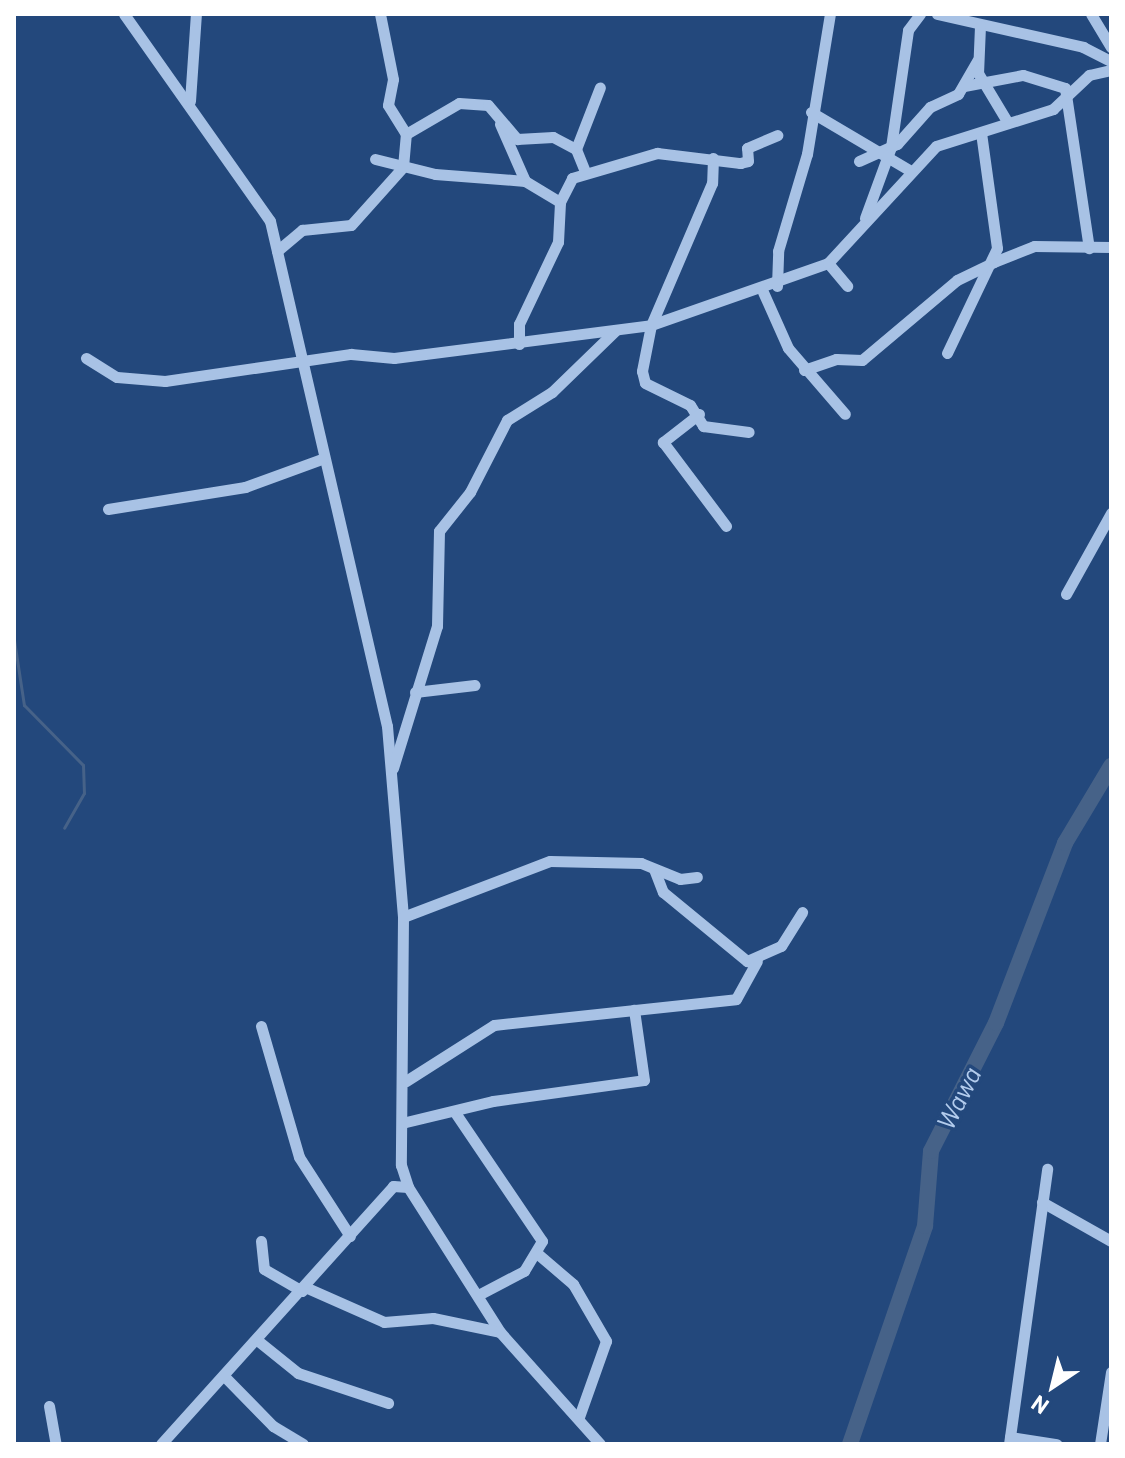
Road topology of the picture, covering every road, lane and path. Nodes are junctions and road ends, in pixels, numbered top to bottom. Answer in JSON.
{"nodes":[{"id":1,"x":124,"y":14,"type":"edge"},
{"id":2,"x":196,"y":14,"type":"edge"},
{"id":3,"x":380,"y":14,"type":"edge"},
{"id":4,"x":830,"y":14,"type":"edge"},
{"id":5,"x":920,"y":14,"type":"edge"},
{"id":6,"x":937,"y":14,"type":"edge"},
{"id":7,"x":1091,"y":14,"type":"edge"},
{"id":8,"x":980,"y":26,"type":"junction"},
{"id":9,"x":1111,"y":47,"type":"edge"},
{"id":10,"x":978,"y":60,"type":"junction"},
{"id":11,"x":1111,"y":61,"type":"edge"},
{"id":12,"x":190,"y":70,"type":"junction"},
{"id":13,"x":1111,"y":70,"type":"edge"},
{"id":14,"x":985,"y":81,"type":"junction"},
{"id":15,"x":179,"y":86,"type":"junction"},
{"id":16,"x":964,"y":86,"type":"junction"},
{"id":17,"x":600,"y":87,"type":"dead end"},
{"id":18,"x":1070,"y":99,"type":"junction"},
{"id":19,"x":190,"y":101,"type":"junction"},
{"id":20,"x":811,"y":112,"type":"junction"},
{"id":21,"x":498,"y":115,"type":"junction"},
{"id":22,"x":1008,"y":123,"type":"junction"},
{"id":23,"x":981,"y":133,"type":"junction"},
{"id":24,"x":406,"y":134,"type":"junction"},
{"id":25,"x":777,"y":135,"type":"dead end"},
{"id":26,"x":576,"y":149,"type":"junction"},
{"id":27,"x":886,"y":152,"type":"junction"},
{"id":28,"x":713,"y":158,"type":"junction"},
{"id":29,"x":375,"y":159,"type":"dead end"},
{"id":30,"x":859,"y":161,"type":"dead end"},
{"id":31,"x":403,"y":167,"type":"junction"},
{"id":32,"x":584,"y":169,"type":"junction"},
{"id":33,"x":909,"y":170,"type":"junction"},
{"id":34,"x":525,"y":181,"type":"junction"},
{"id":35,"x":560,"y":202,"type":"junction"},
{"id":36,"x":864,"y":222,"type":"junction"},
{"id":37,"x":1111,"y":247,"type":"edge"},
{"id":38,"x":1089,"y":248,"type":"junction"},
{"id":39,"x":277,"y":251,"type":"junction"},
{"id":40,"x":994,"y":262,"type":"junction"},
{"id":41,"x":828,"y":263,"type":"junction"},
{"id":42,"x":777,"y":286,"type":"junction"},
{"id":43,"x":847,"y":286,"type":"dead end"},
{"id":44,"x":763,"y":292,"type":"junction"},
{"id":45,"x":651,"y":325,"type":"junction"},
{"id":46,"x":616,"y":330,"type":"junction"},
{"id":47,"x":519,"y":344,"type":"junction"},
{"id":48,"x":947,"y":353,"type":"dead end"},
{"id":49,"x":86,"y":358,"type":"dead end"},
{"id":50,"x":304,"y":365,"type":"junction"},
{"id":51,"x":804,"y":370,"type":"junction"},
{"id":52,"x":699,"y":414,"type":"junction"},
{"id":53,"x":845,"y":414,"type":"dead end"},
{"id":54,"x":749,"y":432,"type":"dead end"},
{"id":55,"x":322,"y":459,"type":"junction"},
{"id":56,"x":108,"y":509,"type":"dead end"},
{"id":57,"x":1111,"y":513,"type":"edge"},
{"id":58,"x":726,"y":526,"type":"dead end"},
{"id":59,"x":1066,"y":594,"type":"dead end"},
{"id":60,"x":475,"y":685,"type":"dead end"},
{"id":61,"x":415,"y":692,"type":"junction"},
{"id":62,"x":391,"y":776,"type":"junction"},
{"id":63,"x":654,"y":869,"type":"junction"},
{"id":64,"x":697,"y":877,"type":"dead end"},
{"id":65,"x":802,"y":912,"type":"dead end"},
{"id":66,"x":403,"y":917,"type":"junction"},
{"id":67,"x":757,"y":961,"type":"junction"},
{"id":68,"x":634,"y":1010,"type":"junction"},
{"id":69,"x":261,"y":1026,"type":"dead end"},
{"id":70,"x":406,"y":1081,"type":"junction"},
{"id":71,"x":454,"y":1111,"type":"junction"},
{"id":72,"x":406,"y":1122,"type":"junction"},
{"id":73,"x":401,"y":1165,"type":"junction"},
{"id":74,"x":1047,"y":1169,"type":"dead end"},
{"id":75,"x":393,"y":1186,"type":"junction"},
{"id":76,"x":408,"y":1187,"type":"junction"},
{"id":77,"x":1042,"y":1202,"type":"junction"},
{"id":78,"x":350,"y":1236,"type":"junction"},
{"id":79,"x":261,"y":1241,"type":"dead end"},
{"id":80,"x":1111,"y":1241,"type":"edge"},
{"id":81,"x":539,"y":1255,"type":"junction"},
{"id":82,"x":303,"y":1289,"type":"junction"},
{"id":83,"x":478,"y":1295,"type":"junction"},
{"id":84,"x":500,"y":1332,"type":"junction"},
{"id":85,"x":257,"y":1340,"type":"junction"},
{"id":86,"x":1111,"y":1372,"type":"edge"},
{"id":87,"x":224,"y":1376,"type":"junction"},
{"id":88,"x":388,"y":1403,"type":"dead end"},
{"id":89,"x":49,"y":1406,"type":"dead end"},
{"id":90,"x":579,"y":1417,"type":"junction"},
{"id":91,"x":1010,"y":1440,"type":"edge"},
{"id":92,"x":56,"y":1444,"type":"edge"},
{"id":93,"x":161,"y":1444,"type":"edge"},
{"id":94,"x":303,"y":1444,"type":"edge"},
{"id":95,"x":600,"y":1444,"type":"edge"},
{"id":96,"x":1056,"y":1444,"type":"edge"},
{"id":97,"x":1100,"y":1444,"type":"edge"}],
"edges":[{"from":1,"to":15,"type":"street"},
{"from":2,"to":12,"type":"street"},
{"from":3,"to":24,"type":"street"},
{"from":4,"to":20,"type":"street"},
{"from":5,"to":27,"type":"street"},
{"from":6,"to":8,"type":"street"},
{"from":7,"to":9,"type":"street"},
{"from":8,"to":10,"type":"street"},
{"from":8,"to":11,"type":"street"},
{"from":10,"to":14,"type":"street"},
{"from":10,"to":16,"type":"street"},
{"from":12,"to":15,"type":"street"},
{"from":12,"to":19,"type":"street"},
{"from":13,"to":18,"type":"street"},
{"from":14,"to":16,"type":"street"},
{"from":14,"to":18,"type":"street"},
{"from":14,"to":22,"type":"street"},
{"from":15,"to":19,"type":"street"},
{"from":16,"to":27,"type":"street"},
{"from":17,"to":26,"type":"street"},
{"from":18,"to":22,"type":"street"},
{"from":18,"to":38,"type":"street"},
{"from":19,"to":39,"type":"street"},
{"from":20,"to":27,"type":"street"},
{"from":20,"to":42,"type":"street"},
{"from":21,"to":24,"type":"street"},
{"from":21,"to":26,"type":"street"},
{"from":21,"to":34,"type":"street"},
{"from":22,"to":23,"type":"street"},
{"from":23,"to":33,"type":"street"},
{"from":23,"to":40,"type":"street"},
{"from":24,"to":31,"type":"street"},
{"from":25,"to":28,"type":"street"},
{"from":26,"to":32,"type":"street"},
{"from":27,"to":30,"type":"street"},
{"from":27,"to":33,"type":"street"},
{"from":27,"to":36,"type":"street"},
{"from":28,"to":32,"type":"street"},
{"from":28,"to":45,"type":"street"},
{"from":29,"to":31,"type":"street"},
{"from":31,"to":34,"type":"street"},
{"from":31,"to":39,"type":"street"},
{"from":32,"to":35,"type":"street"},
{"from":33,"to":36,"type":"street"},
{"from":34,"to":35,"type":"street"},
{"from":35,"to":47,"type":"street"},
{"from":36,"to":41,"type":"street"},
{"from":37,"to":38,"type":"street"},
{"from":38,"to":40,"type":"street"},
{"from":39,"to":50,"type":"street"},
{"from":40,"to":48,"type":"street"},
{"from":40,"to":51,"type":"street"},
{"from":41,"to":42,"type":"street"},
{"from":41,"to":43,"type":"street"},
{"from":42,"to":44,"type":"street"},
{"from":44,"to":45,"type":"street"},
{"from":44,"to":51,"type":"street"},
{"from":45,"to":46,"type":"street"},
{"from":45,"to":52,"type":"street"},
{"from":46,"to":47,"type":"street"},
{"from":46,"to":61,"type":"street"},
{"from":47,"to":50,"type":"street"},
{"from":49,"to":50,"type":"street"},
{"from":50,"to":55,"type":"street"},
{"from":51,"to":53,"type":"street"},
{"from":52,"to":54,"type":"street"},
{"from":52,"to":58,"type":"street"},
{"from":55,"to":56,"type":"street"},
{"from":55,"to":62,"type":"street"},
{"from":57,"to":59,"type":"street"},
{"from":60,"to":61,"type":"street"},
{"from":61,"to":62,"type":"street"},
{"from":62,"to":66,"type":"street"},
{"from":63,"to":64,"type":"street"},
{"from":63,"to":66,"type":"street"},
{"from":63,"to":67,"type":"street"},
{"from":65,"to":67,"type":"street"},
{"from":66,"to":70,"type":"street"},
{"from":67,"to":68,"type":"street"},
{"from":68,"to":70,"type":"street"},
{"from":68,"to":71,"type":"street"},
{"from":69,"to":78,"type":"street"},
{"from":70,"to":72,"type":"street"},
{"from":71,"to":72,"type":"street"},
{"from":71,"to":81,"type":"street"},
{"from":72,"to":73,"type":"street"},
{"from":73,"to":75,"type":"street"},
{"from":73,"to":76,"type":"street"},
{"from":74,"to":77,"type":"street"},
{"from":75,"to":76,"type":"street"},
{"from":75,"to":78,"type":"street"},
{"from":76,"to":83,"type":"street"},
{"from":77,"to":80,"type":"street"},
{"from":77,"to":91,"type":"street"},
{"from":78,"to":82,"type":"street"},
{"from":79,"to":82,"type":"street"},
{"from":81,"to":83,"type":"street"},
{"from":81,"to":90,"type":"street"},
{"from":82,"to":84,"type":"street"},
{"from":82,"to":85,"type":"street"},
{"from":83,"to":84,"type":"street"},
{"from":84,"to":90,"type":"street"},
{"from":85,"to":87,"type":"street"},
{"from":85,"to":88,"type":"street"},
{"from":86,"to":97,"type":"street"},
{"from":87,"to":93,"type":"street"},
{"from":87,"to":94,"type":"street"},
{"from":89,"to":92,"type":"street"},
{"from":90,"to":95,"type":"street"},
{"from":91,"to":96,"type":"street"}]}
